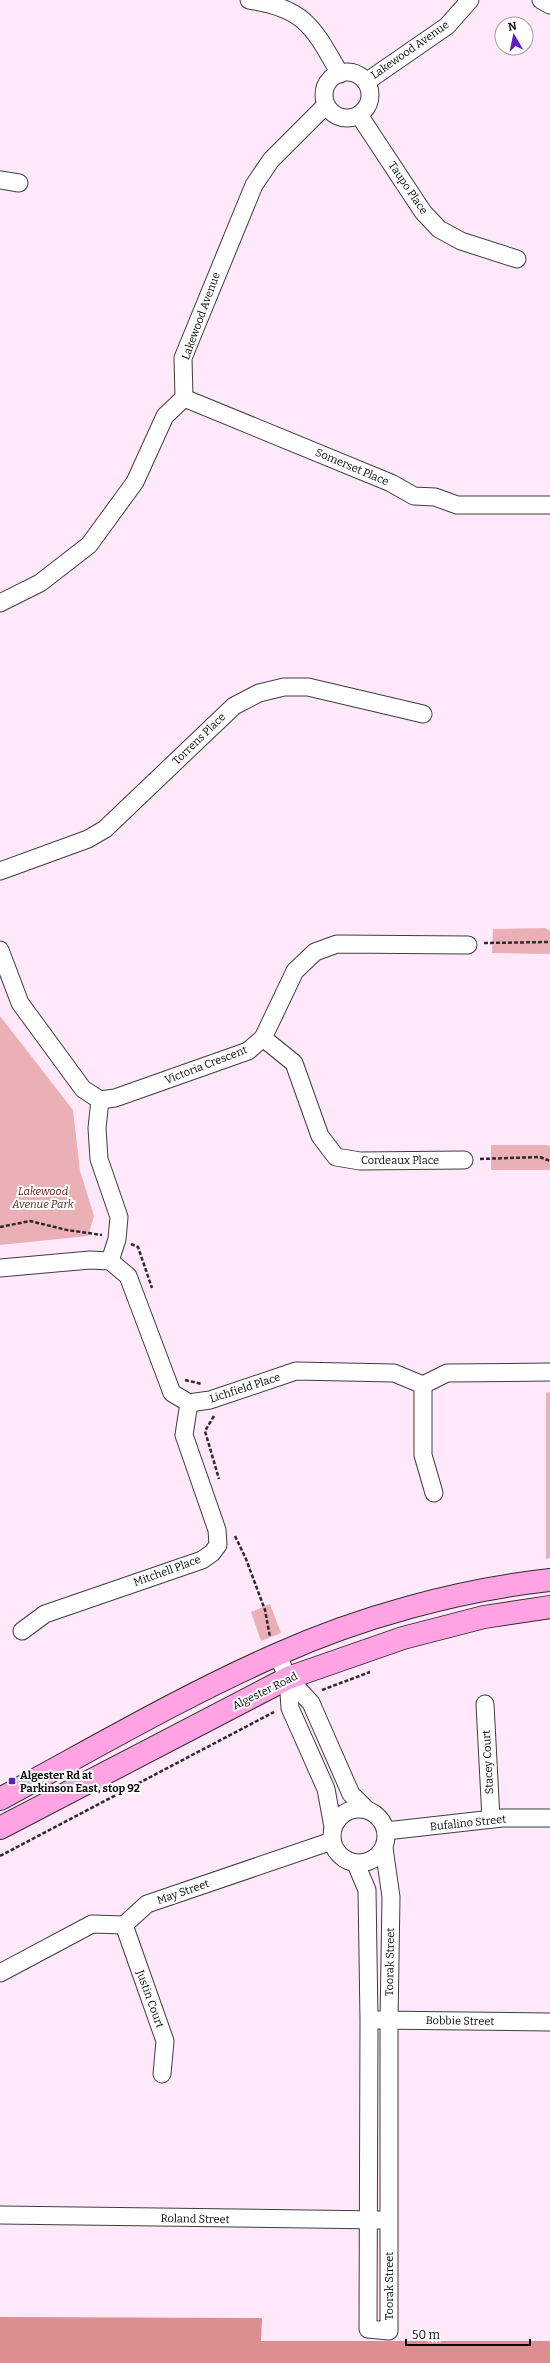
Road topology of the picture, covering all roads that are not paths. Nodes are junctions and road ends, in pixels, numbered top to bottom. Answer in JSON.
{"nodes":[{"id":1,"x":248,"y":0,"type":"edge"},
{"id":2,"x":470,"y":0,"type":"edge"},
{"id":3,"x":541,"y":0,"type":"edge"},
{"id":4,"x":550,"y":5,"type":"edge"},
{"id":5,"x":340,"y":74,"type":"junction"},
{"id":6,"x":366,"y":82,"type":"junction"},
{"id":7,"x":326,"y":105,"type":"junction"},
{"id":8,"x":359,"y":115,"type":"junction"},
{"id":9,"x":0,"y":180,"type":"edge"},
{"id":10,"x":19,"y":183,"type":"dead end"},
{"id":11,"x":517,"y":259,"type":"dead end"},
{"id":12,"x":184,"y":398,"type":"junction"},
{"id":13,"x":550,"y":505,"type":"edge"},
{"id":14,"x":0,"y":603,"type":"edge"},
{"id":15,"x":423,"y":714,"type":"dead end"},
{"id":16,"x":0,"y":871,"type":"edge"},
{"id":17,"x":468,"y":945,"type":"road end"},
{"id":18,"x":0,"y":950,"type":"edge"},
{"id":19,"x":263,"y":1038,"type":"junction"},
{"id":20,"x":100,"y":1100,"type":"junction"},
{"id":21,"x":464,"y":1160,"type":"road end"},
{"id":22,"x":110,"y":1261,"type":"junction"},
{"id":23,"x":0,"y":1268,"type":"edge"},
{"id":24,"x":550,"y":1372,"type":"edge"},
{"id":25,"x":423,"y":1385,"type":"junction"},
{"id":26,"x":189,"y":1403,"type":"junction"},
{"id":27,"x":434,"y":1493,"type":"dead end"},
{"id":28,"x":550,"y":1580,"type":"edge"},
{"id":29,"x":550,"y":1607,"type":"edge"},
{"id":30,"x":22,"y":1631,"type":"dead end"},
{"id":31,"x":274,"y":1647,"type":"junction"},
{"id":32,"x":288,"y":1678,"type":"junction"},
{"id":33,"x":298,"y":1700,"type":"junction"},
{"id":34,"x":485,"y":1704,"type":"dead end"},
{"id":35,"x":0,"y":1799,"type":"edge"},
{"id":36,"x":366,"y":1810,"type":"junction"},
{"id":37,"x":550,"y":1818,"type":"edge"},
{"id":38,"x":491,"y":1819,"type":"junction"},
{"id":39,"x":0,"y":1828,"type":"edge"},
{"id":40,"x":386,"y":1831,"type":"junction"},
{"id":41,"x":333,"y":1834,"type":"junction"},
{"id":42,"x":384,"y":1848,"type":"junction"},
{"id":43,"x":356,"y":1864,"type":"junction"},
{"id":44,"x":124,"y":1925,"type":"junction"},
{"id":45,"x":0,"y":1973,"type":"edge"},
{"id":46,"x":369,"y":2020,"type":"junction"},
{"id":47,"x":389,"y":2021,"type":"junction"},
{"id":48,"x":550,"y":2022,"type":"edge"},
{"id":49,"x":162,"y":2074,"type":"dead end"},
{"id":50,"x":0,"y":2215,"type":"edge"},
{"id":51,"x":368,"y":2220,"type":"junction"},
{"id":52,"x":389,"y":2220,"type":"junction"}],
"edges":[{"from":1,"to":5,"type":"street"},
{"from":2,"to":6,"type":"street","name":"Lakewood Avenue"},
{"from":3,"to":4,"type":"street"},
{"from":5,"to":6,"type":"street"},
{"from":5,"to":7,"type":"street"},
{"from":6,"to":8,"type":"street"},
{"from":7,"to":8,"type":"street"},
{"from":7,"to":12,"type":"street","name":"Lakewood Avenue"},
{"from":8,"to":11,"type":"street","name":"Taupo Place"},
{"from":9,"to":10,"type":"street"},
{"from":12,"to":13,"type":"street","name":"Somerset Place"},
{"from":12,"to":14,"type":"street"},
{"from":15,"to":16,"type":"street","name":"Torrens Place"},
{"from":17,"to":19,"type":"street","name":"Victoria Crescent"},
{"from":18,"to":20,"type":"street"},
{"from":19,"to":20,"type":"street","name":"Victoria Crescent"},
{"from":19,"to":21,"type":"street","name":"Cordeaux Place"},
{"from":20,"to":22,"type":"street"},
{"from":22,"to":23,"type":"street"},
{"from":22,"to":26,"type":"street"},
{"from":24,"to":25,"type":"street"},
{"from":25,"to":26,"type":"street","name":"Lichfield Place"},
{"from":25,"to":27,"type":"street"},
{"from":26,"to":30,"type":"street","name":"Mitchell Place"},
{"from":28,"to":31,"type":"main road"},
{"from":29,"to":32,"type":"main road","name":"Algester Road"},
{"from":31,"to":32,"type":"street"},
{"from":31,"to":35,"type":"main road"},
{"from":32,"to":33,"type":"street"},
{"from":32,"to":39,"type":"main road","name":"Algester Road"},
{"from":33,"to":36,"type":"street"},
{"from":33,"to":41,"type":"street"},
{"from":34,"to":38,"type":"street","name":"Stacey Court"},
{"from":36,"to":40,"type":"street"},
{"from":36,"to":41,"type":"street"},
{"from":37,"to":38,"type":"street","name":"Bufalino Street"},
{"from":38,"to":40,"type":"street","name":"Bufalino Street"},
{"from":40,"to":42,"type":"street"},
{"from":41,"to":43,"type":"street"},
{"from":41,"to":44,"type":"street","name":"May Street"},
{"from":42,"to":43,"type":"street"},
{"from":42,"to":47,"type":"street","name":"Toorak Street"},
{"from":43,"to":46,"type":"street","name":"Toorak Street"},
{"from":44,"to":45,"type":"street"},
{"from":44,"to":49,"type":"street","name":"Justin Court"},
{"from":46,"to":47,"type":"street","name":"Bobbie Street"},
{"from":46,"to":51,"type":"street","name":"Toorak Street"},
{"from":47,"to":48,"type":"street","name":"Bobbie Street"},
{"from":47,"to":52,"type":"street","name":"Toorak Street"},
{"from":50,"to":51,"type":"street","name":"Roland Street"},
{"from":51,"to":52,"type":"street","name":"Roland Street"},
{"from":51,"to":52,"type":"street","name":"Toorak Street"}]}
